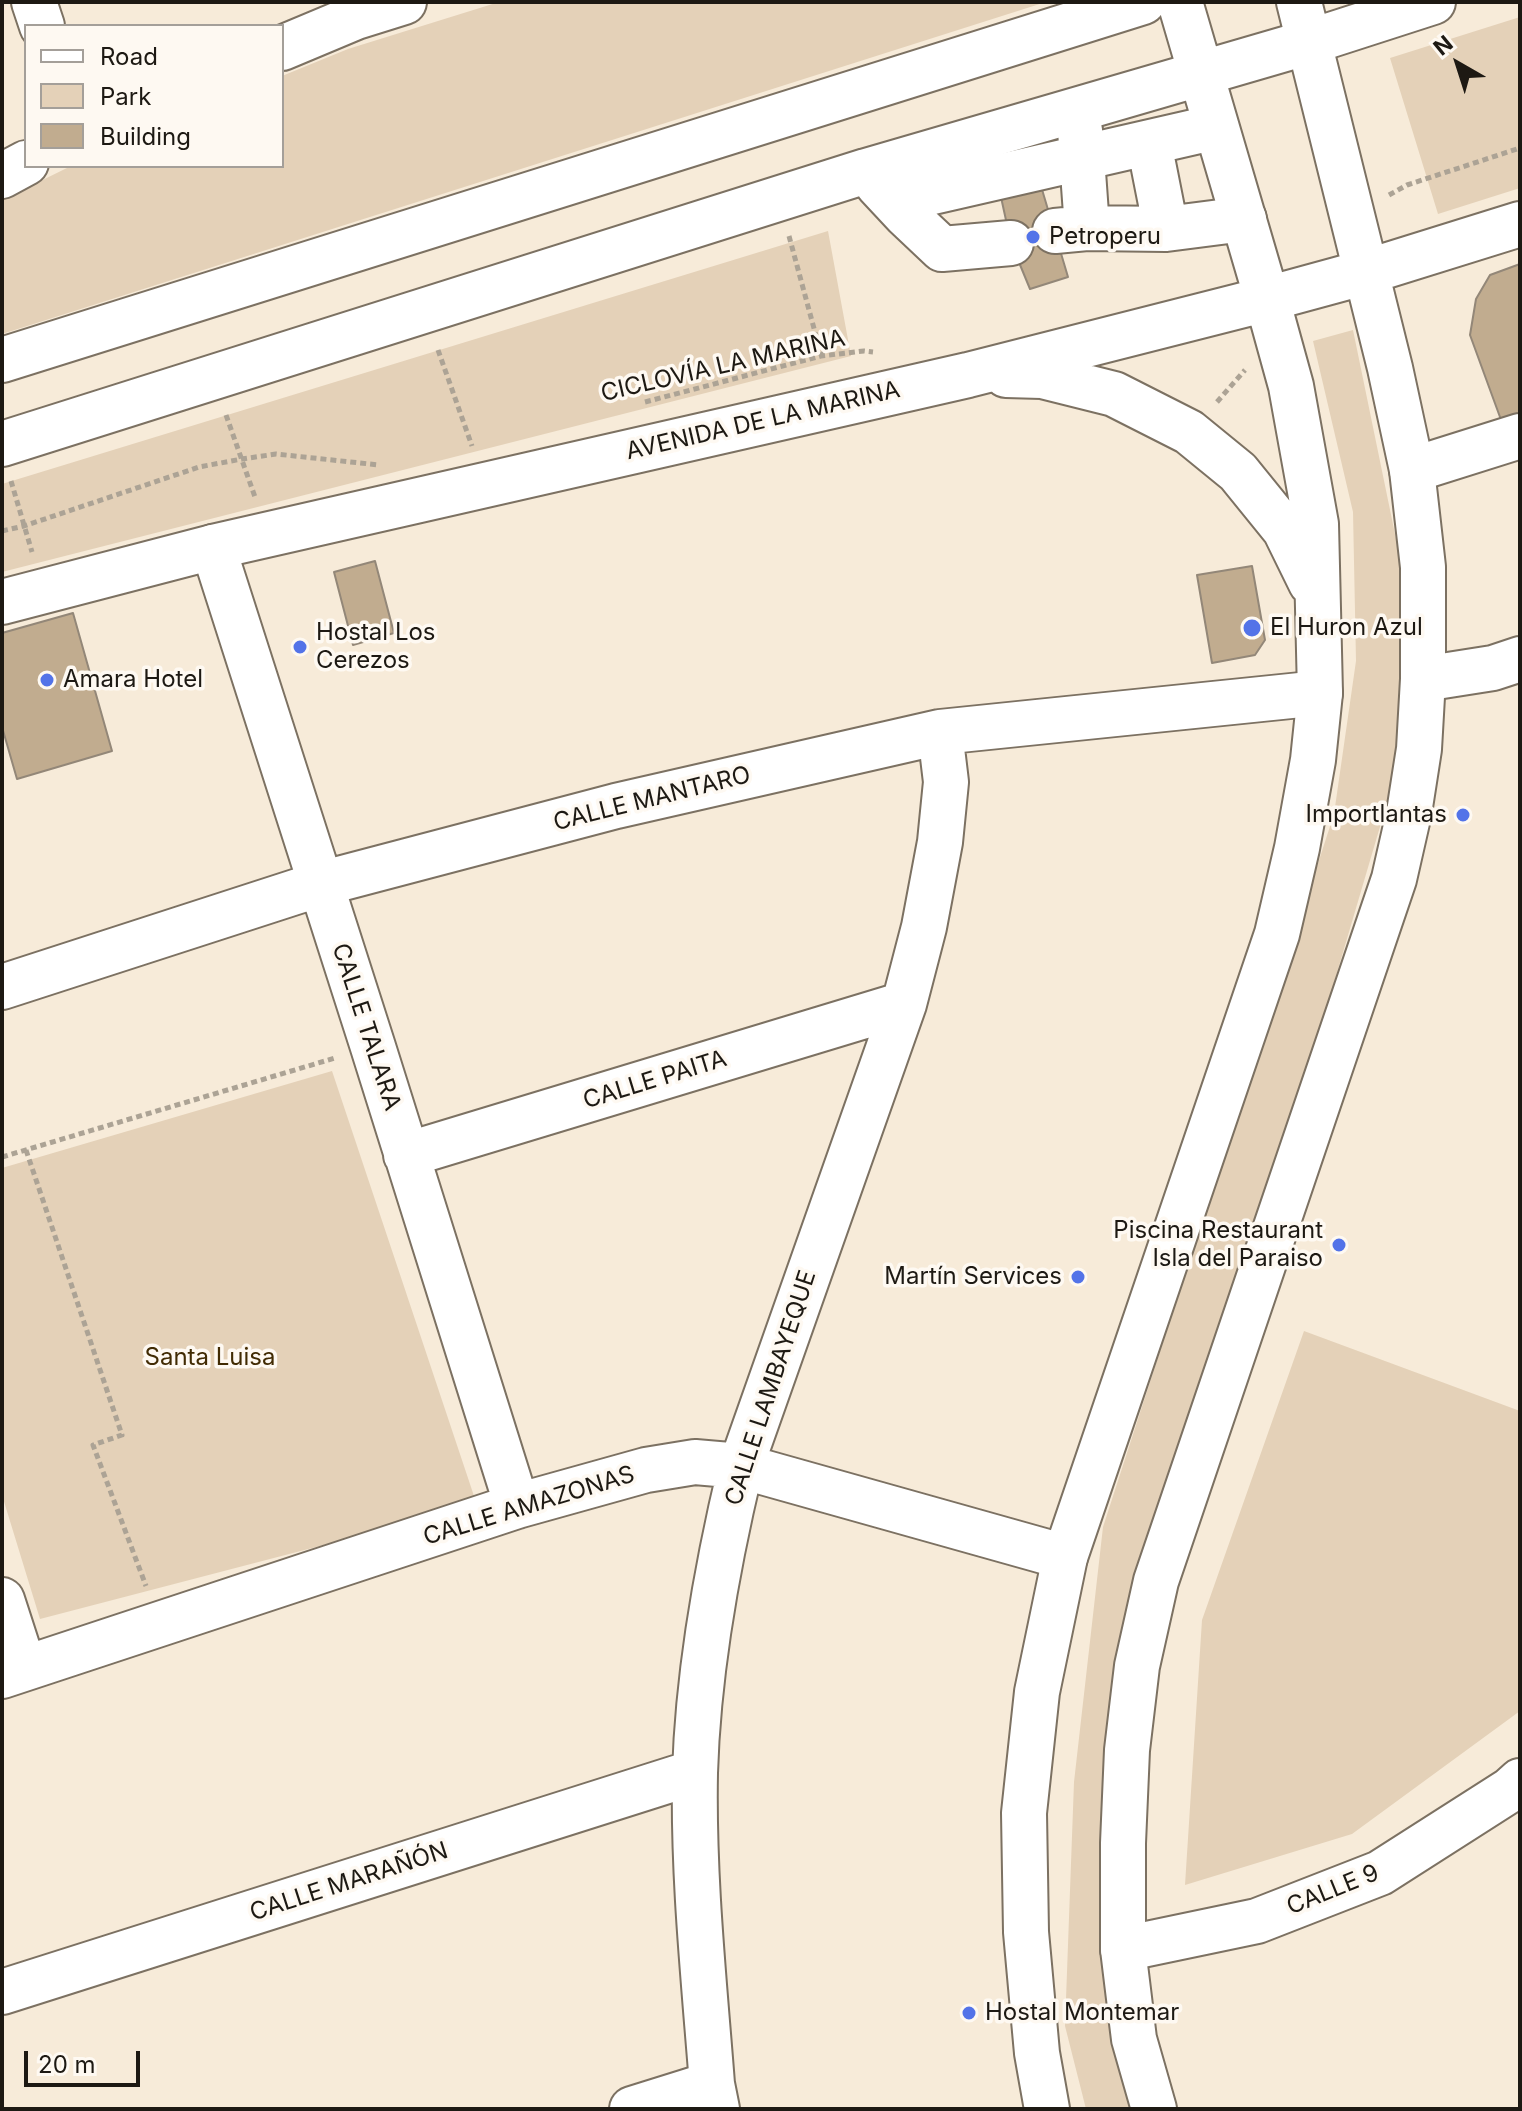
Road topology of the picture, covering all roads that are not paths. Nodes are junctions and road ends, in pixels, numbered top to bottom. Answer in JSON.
{"nodes":[{"id":1,"x":34,"y":2,"type":"edge"},
{"id":2,"x":404,"y":2,"type":"edge"},
{"id":3,"x":1143,"y":2,"type":"edge"},
{"id":4,"x":1180,"y":2,"type":"edge"},
{"id":5,"x":1433,"y":2,"type":"edge"},
{"id":6,"x":354,"y":9,"type":"edge"},
{"id":7,"x":1304,"y":22,"type":"edge"},
{"id":8,"x":41,"y":24,"type":"edge"},
{"id":9,"x":284,"y":47,"type":"edge"},
{"id":10,"x":1201,"y":74,"type":"junction"},
{"id":11,"x":1078,"y":109,"type":"junction"},
{"id":12,"x":1216,"y":127,"type":"junction"},
{"id":13,"x":1149,"y":143,"type":"junction"},
{"id":14,"x":1083,"y":159,"type":"junction"},
{"id":15,"x":24,"y":164,"type":"edge"},
{"id":16,"x":2,"y":176,"type":"edge"},
{"id":17,"x":879,"y":186,"type":"junction"},
{"id":18,"x":1244,"y":219,"type":"junction"},
{"id":19,"x":1520,"y":224,"type":"edge"},
{"id":20,"x":1166,"y":229,"type":"junction"},
{"id":21,"x":1011,"y":243,"type":"dead end"},
{"id":22,"x":1366,"y":272,"type":"junction"},
{"id":23,"x":1267,"y":299,"type":"junction"},
{"id":24,"x":2,"y":360,"type":"edge"},
{"id":25,"x":968,"y":375,"type":"junction"},
{"id":26,"x":1520,"y":436,"type":"edge"},
{"id":27,"x":4,"y":456,"type":"edge"},
{"id":28,"x":1412,"y":470,"type":"junction"},
{"id":29,"x":213,"y":547,"type":"junction"},
{"id":30,"x":1317,"y":596,"type":"junction"},
{"id":31,"x":2,"y":602,"type":"edge"},
{"id":32,"x":1520,"y":659,"type":"edge"},
{"id":33,"x":1423,"y":679,"type":"junction"},
{"id":34,"x":1320,"y":693,"type":"junction"},
{"id":35,"x":940,"y":732,"type":"junction"},
{"id":36,"x":320,"y":884,"type":"junction"},
{"id":37,"x":2,"y":987,"type":"edge"},
{"id":38,"x":904,"y":1004,"type":"junction"},
{"id":39,"x":406,"y":1155,"type":"junction"},
{"id":40,"x":741,"y":1466,"type":"junction"},
{"id":41,"x":517,"y":1506,"type":"junction"},
{"id":42,"x":1065,"y":1557,"type":"junction"},
{"id":43,"x":2,"y":1600,"type":"edge"},
{"id":44,"x":13,"y":1672,"type":"edge"},
{"id":45,"x":695,"y":1772,"type":"junction"},
{"id":46,"x":1520,"y":1781,"type":"edge"},
{"id":47,"x":1123,"y":1949,"type":"junction"},
{"id":48,"x":2,"y":1992,"type":"edge"},
{"id":49,"x":714,"y":2096,"type":"edge"},
{"id":50,"x":632,"y":2109,"type":"edge"},
{"id":51,"x":1047,"y":2109,"type":"edge"},
{"id":52,"x":1154,"y":2109,"type":"edge"}],
"edges":[{"from":1,"to":8,"type":"main road"},
{"from":2,"to":6,"type":"main road"},
{"from":3,"to":24,"type":"main road"},
{"from":4,"to":10,"type":"main road"},
{"from":5,"to":7,"type":"main road"},
{"from":6,"to":9,"type":"main road"},
{"from":7,"to":10,"type":"main road"},
{"from":7,"to":22,"type":"main road"},
{"from":10,"to":11,"type":"main road"},
{"from":10,"to":12,"type":"main road"},
{"from":11,"to":14,"type":"main road"},
{"from":11,"to":17,"type":"main road"},
{"from":12,"to":13,"type":"main road"},
{"from":12,"to":18,"type":"main road"},
{"from":13,"to":14,"type":"main road"},
{"from":13,"to":20,"type":"main road"},
{"from":14,"to":17,"type":"main road"},
{"from":14,"to":20,"type":"main road"},
{"from":15,"to":16,"type":"main road"},
{"from":17,"to":21,"type":"main road"},
{"from":17,"to":27,"type":"main road"},
{"from":18,"to":20,"type":"main road"},
{"from":18,"to":23,"type":"main road"},
{"from":19,"to":22,"type":"main road","name":"AVENIDA DE LA MARINA"},
{"from":22,"to":23,"type":"main road","name":"AVENIDA DE LA MARINA"},
{"from":22,"to":28,"type":"main road"},
{"from":23,"to":25,"type":"main road","name":"AVENIDA DE LA MARINA"},
{"from":23,"to":30,"type":"main road"},
{"from":25,"to":29,"type":"main road","name":"AVENIDA DE LA MARINA"},
{"from":25,"to":30,"type":"main road"},
{"from":26,"to":28,"type":"main road"},
{"from":28,"to":33,"type":"main road"},
{"from":29,"to":31,"type":"main road","name":"AVENIDA DE LA MARINA"},
{"from":29,"to":36,"type":"main road","name":"CALLE TALARA"},
{"from":30,"to":34,"type":"main road"},
{"from":32,"to":33,"type":"main road"},
{"from":33,"to":47,"type":"main road"},
{"from":34,"to":35,"type":"main road","name":"CALLE MANTARO"},
{"from":34,"to":42,"type":"main road"},
{"from":35,"to":36,"type":"main road","name":"CALLE MANTARO"},
{"from":35,"to":38,"type":"main road","name":"CALLE LAMBAYEQUE"},
{"from":36,"to":37,"type":"main road","name":"CALLE MANTARO"},
{"from":36,"to":39,"type":"main road","name":"CALLE TALARA"},
{"from":38,"to":39,"type":"main road","name":"CALLE PAITA"},
{"from":38,"to":40,"type":"main road","name":"CALLE LAMBAYEQUE"},
{"from":39,"to":41,"type":"main road","name":"CALLE TALARA"},
{"from":40,"to":41,"type":"main road","name":"CALLE AMAZONAS"},
{"from":40,"to":42,"type":"main road","name":"CALLE AMAZONAS"},
{"from":40,"to":45,"type":"main road","name":"CALLE LAMBAYEQUE"},
{"from":41,"to":44,"type":"main road","name":"CALLE AMAZONAS"},
{"from":42,"to":51,"type":"main road"},
{"from":43,"to":44,"type":"main road"},
{"from":45,"to":48,"type":"main road","name":"CALLE MARAÑÓN"},
{"from":45,"to":49,"type":"main road","name":"CALLE LAMBAYEQUE"},
{"from":46,"to":47,"type":"main road","name":"CALLE 9"},
{"from":47,"to":52,"type":"main road"},
{"from":49,"to":50,"type":"main road"}]}
